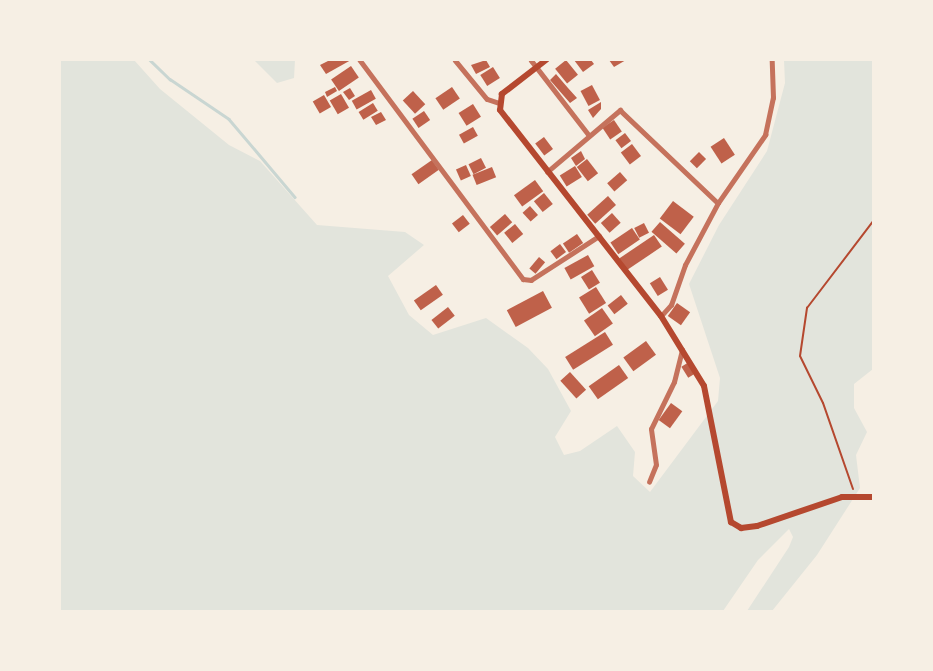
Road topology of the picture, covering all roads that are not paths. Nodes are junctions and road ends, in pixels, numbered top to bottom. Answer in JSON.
{"nodes":[{"id":1,"x":360,"y":60,"type":"edge"},
{"id":2,"x":455,"y":60,"type":"edge"},
{"id":3,"x":531,"y":60,"type":"edge"},
{"id":4,"x":545,"y":60,"type":"edge"},
{"id":5,"x":772,"y":60,"type":"edge"},
{"id":6,"x":537,"y":66,"type":"junction"},
{"id":7,"x":499,"y":103,"type":"junction"},
{"id":8,"x":589,"y":135,"type":"junction"},
{"id":9,"x":547,"y":172,"type":"junction"},
{"id":10,"x":718,"y":203,"type":"junction"},
{"id":11,"x":599,"y":236,"type":"junction"},
{"id":12,"x":661,"y":316,"type":"junction"},
{"id":13,"x":682,"y":349,"type":"junction"},
{"id":14,"x":649,"y":482,"type":"dead end"},
{"id":15,"x":873,"y":497,"type":"edge"}],
"edges":[{"from":1,"to":11,"type":"street"},
{"from":2,"to":7,"type":"street"},
{"from":3,"to":6,"type":"street"},
{"from":4,"to":6,"type":"main road"},
{"from":5,"to":10,"type":"street"},
{"from":6,"to":7,"type":"main road"},
{"from":6,"to":8,"type":"street"},
{"from":7,"to":9,"type":"main road"},
{"from":8,"to":9,"type":"street"},
{"from":8,"to":10,"type":"street"},
{"from":9,"to":11,"type":"main road"},
{"from":10,"to":12,"type":"street"},
{"from":11,"to":12,"type":"main road"},
{"from":12,"to":13,"type":"main road"},
{"from":13,"to":14,"type":"street"},
{"from":13,"to":15,"type":"main road"}]}
